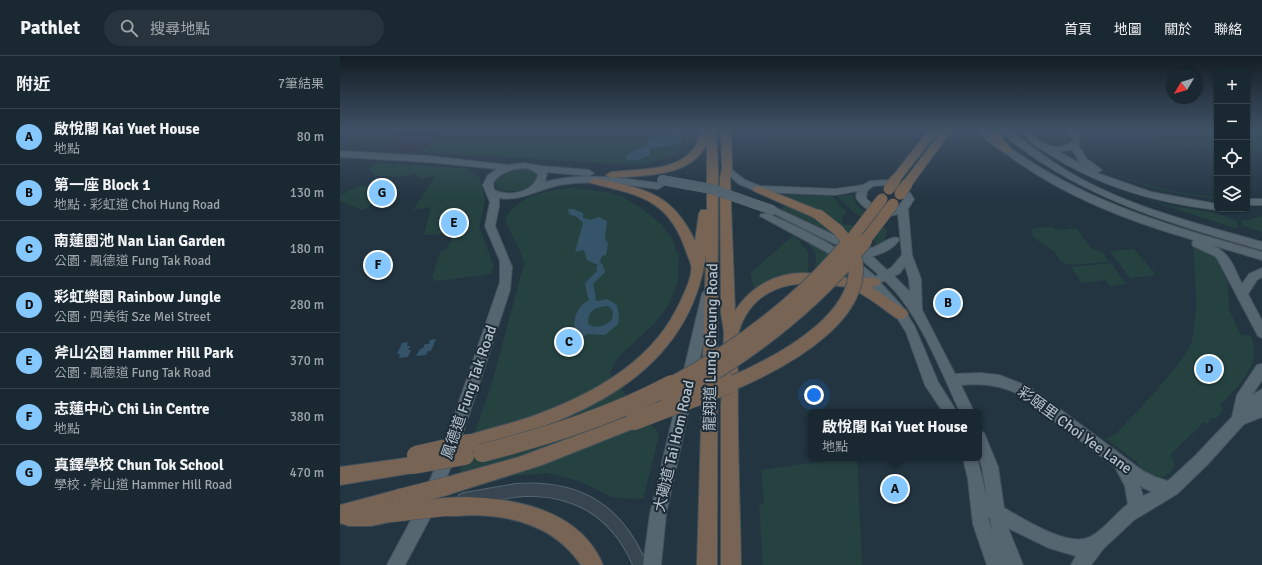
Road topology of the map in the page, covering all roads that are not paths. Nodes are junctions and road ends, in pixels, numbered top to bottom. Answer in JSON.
{"nodes":[{"id":1,"x":340,"y":154,"type":"edge"},
{"id":2,"x":694,"y":154,"type":"edge"},
{"id":3,"x":712,"y":154,"type":"edge"},
{"id":4,"x":727,"y":154,"type":"edge"},
{"id":5,"x":915,"y":154,"type":"edge"},
{"id":6,"x":930,"y":154,"type":"edge"},
{"id":7,"x":1012,"y":154,"type":"edge"},
{"id":8,"x":1034,"y":154,"type":"edge"},
{"id":9,"x":1055,"y":154,"type":"edge"},
{"id":10,"x":1079,"y":154,"type":"edge"},
{"id":11,"x":464,"y":162,"type":"junction"},
{"id":12,"x":509,"y":168,"type":"junction"},
{"id":13,"x":540,"y":169,"type":"junction"},
{"id":14,"x":727,"y":169,"type":"junction"},
{"id":15,"x":611,"y":175,"type":"junction"},
{"id":16,"x":713,"y":177,"type":"junction"},
{"id":17,"x":595,"y":181,"type":"junction"},
{"id":18,"x":660,"y":183,"type":"junction"},
{"id":19,"x":866,"y":187,"type":"junction"},
{"id":20,"x":489,"y":188,"type":"junction"},
{"id":21,"x":758,"y":189,"type":"junction"},
{"id":22,"x":530,"y":191,"type":"junction"},
{"id":23,"x":1214,"y":202,"type":"edge"},
{"id":24,"x":1250,"y":202,"type":"edge"},
{"id":25,"x":1262,"y":202,"type":"edge"},
{"id":26,"x":1214,"y":206,"type":"edge"},
{"id":27,"x":904,"y":208,"type":"junction"},
{"id":28,"x":1250,"y":208,"type":"edge"},
{"id":29,"x":1262,"y":208,"type":"edge"},
{"id":30,"x":494,"y":213,"type":"junction"},
{"id":31,"x":769,"y":213,"type":"junction"},
{"id":32,"x":1151,"y":223,"type":"junction"},
{"id":33,"x":894,"y":240,"type":"dead end"},
{"id":34,"x":1262,"y":246,"type":"edge"},
{"id":35,"x":859,"y":251,"type":"junction"},
{"id":36,"x":907,"y":255,"type":"junction"},
{"id":37,"x":1262,"y":256,"type":"edge"},
{"id":38,"x":698,"y":266,"type":"junction"},
{"id":39,"x":1262,"y":272,"type":"edge"},
{"id":40,"x":888,"y":275,"type":"junction"},
{"id":41,"x":712,"y":281,"type":"junction"},
{"id":42,"x":874,"y":282,"type":"junction"},
{"id":43,"x":849,"y":283,"type":"junction"},
{"id":44,"x":1242,"y":293,"type":"junction"},
{"id":45,"x":916,"y":310,"type":"junction"},
{"id":46,"x":901,"y":314,"type":"junction"},
{"id":47,"x":731,"y":332,"type":"junction"},
{"id":48,"x":1262,"y":333,"type":"edge"},
{"id":49,"x":1262,"y":369,"type":"edge"},
{"id":50,"x":952,"y":380,"type":"junction"},
{"id":51,"x":1262,"y":395,"type":"edge"},
{"id":52,"x":948,"y":407,"type":"edge"},
{"id":53,"x":966,"y":409,"type":"edge"},
{"id":54,"x":1262,"y":410,"type":"edge"},
{"id":55,"x":1238,"y":420,"type":"junction"},
{"id":56,"x":634,"y":421,"type":"junction"},
{"id":57,"x":982,"y":446,"type":"edge"},
{"id":58,"x":1108,"y":455,"type":"junction"},
{"id":59,"x":415,"y":460,"type":"junction"},
{"id":60,"x":971,"y":461,"type":"edge"},
{"id":61,"x":340,"y":476,"type":"edge"},
{"id":62,"x":1171,"y":489,"type":"junction"},
{"id":63,"x":978,"y":502,"type":"junction"},
{"id":64,"x":396,"y":506,"type":"junction"},
{"id":65,"x":426,"y":506,"type":"junction"},
{"id":66,"x":1141,"y":506,"type":"junction"},
{"id":67,"x":996,"y":511,"type":"junction"},
{"id":68,"x":340,"y":515,"type":"edge"},
{"id":69,"x":1098,"y":543,"type":"junction"},
{"id":70,"x":396,"y":565,"type":"edge"},
{"id":71,"x":593,"y":565,"type":"edge"},
{"id":72,"x":640,"y":565,"type":"edge"},
{"id":73,"x":652,"y":565,"type":"edge"},
{"id":74,"x":707,"y":565,"type":"edge"},
{"id":75,"x":731,"y":565,"type":"edge"},
{"id":76,"x":996,"y":565,"type":"edge"},
{"id":77,"x":1014,"y":565,"type":"edge"},
{"id":78,"x":1080,"y":565,"type":"edge"}],
"edges":[{"from":1,"to":11,"type":"main road"},
{"from":2,"to":15,"type":"highway"},
{"from":3,"to":16,"type":"highway","name":"龍翔道 Lung Cheung Road"},
{"from":4,"to":14,"type":"highway","name":"龍翔道 Lung Cheung Road"},
{"from":5,"to":59,"type":"highway","bridge":true},
{"from":6,"to":56,"type":"highway","bridge":true},
{"from":7,"to":32,"type":"main road"},
{"from":8,"to":34,"type":"main road"},
{"from":9,"to":26,"type":"main road"},
{"from":10,"to":23,"type":"main road"},
{"from":11,"to":12,"type":"main road"},
{"from":11,"to":20,"type":"main road"},
{"from":12,"to":13,"type":"main road"},
{"from":12,"to":20,"type":"main road"},
{"from":13,"to":15,"type":"main road"},
{"from":13,"to":22,"type":"main road"},
{"from":14,"to":21,"type":"main road"},
{"from":14,"to":47,"type":"highway","name":"龍翔道 Lung Cheung Road"},
{"from":15,"to":18,"type":"main road"},
{"from":16,"to":38,"type":"highway"},
{"from":16,"to":41,"type":"highway","name":"龍翔道 Lung Cheung Road"},
{"from":17,"to":18,"type":"main road"},
{"from":17,"to":22,"type":"main road"},
{"from":17,"to":38,"type":"highway"},
{"from":18,"to":31,"type":"main road"},
{"from":19,"to":21,"type":"main road"},
{"from":19,"to":27,"type":"main road"},
{"from":19,"to":27,"type":"main road"},
{"from":20,"to":22,"type":"main road"},
{"from":20,"to":30,"type":"main road","name":"鳳德道 Fung Tak Road"},
{"from":21,"to":56,"type":"highway","bridge":true},
{"from":22,"to":30,"type":"main road"},
{"from":24,"to":25,"type":"main road"},
{"from":27,"to":36,"type":"main road"},
{"from":28,"to":29,"type":"main road"},
{"from":30,"to":65,"type":"main road","name":"鳳德道 Fung Tak Road"},
{"from":31,"to":35,"type":"main road"},
{"from":31,"to":42,"type":"main road"},
{"from":32,"to":37,"type":"main road"},
{"from":32,"to":44,"type":"main road"},
{"from":33,"to":35,"type":"main road"},
{"from":35,"to":40,"type":"main road"},
{"from":36,"to":40,"type":"main road"},
{"from":36,"to":45,"type":"main road"},
{"from":38,"to":59,"type":"highway","bridge":true},
{"from":39,"to":44,"type":"main road"},
{"from":40,"to":42,"type":"main road"},
{"from":40,"to":45,"type":"main road"},
{"from":41,"to":73,"type":"main road","name":"大磡道 Tai Hom Road"},
{"from":41,"to":74,"type":"highway","name":"龍翔道 Lung Cheung Road"},
{"from":42,"to":43,"type":"highway"},
{"from":42,"to":46,"type":"main road"},
{"from":43,"to":46,"type":"highway"},
{"from":43,"to":47,"type":"highway"},
{"from":44,"to":48,"type":"main road"},
{"from":45,"to":50,"type":"main road"},
{"from":46,"to":52,"type":"main road"},
{"from":47,"to":75,"type":"highway","name":"龍翔道 Lung Cheung Road"},
{"from":49,"to":55,"type":"main road"},
{"from":50,"to":52,"type":"main road"},
{"from":50,"to":53,"type":"main road"},
{"from":50,"to":58,"type":"main road","name":"彩頤里 Choi Yee Lane"},
{"from":51,"to":55,"type":"main road"},
{"from":54,"to":55,"type":"main road"},
{"from":55,"to":62,"type":"main road"},
{"from":56,"to":64,"type":"highway","bridge":true},
{"from":57,"to":67,"type":"main road"},
{"from":58,"to":62,"type":"main road","name":"彩頤里 Choi Yee Lane"},
{"from":58,"to":66,"type":"main road"},
{"from":59,"to":61,"type":"highway"},
{"from":60,"to":63,"type":"main road"},
{"from":62,"to":66,"type":"main road"},
{"from":63,"to":67,"type":"main road"},
{"from":63,"to":76,"type":"main road"},
{"from":64,"to":68,"type":"highway"},
{"from":64,"to":71,"type":"highway","bridge":true},
{"from":65,"to":70,"type":"main road","name":"鳳德道 Fung Tak Road"},
{"from":65,"to":72,"type":"street"},
{"from":66,"to":69,"type":"main road"},
{"from":67,"to":69,"type":"main road"},
{"from":67,"to":77,"type":"main road"},
{"from":69,"to":78,"type":"main road"}]}
